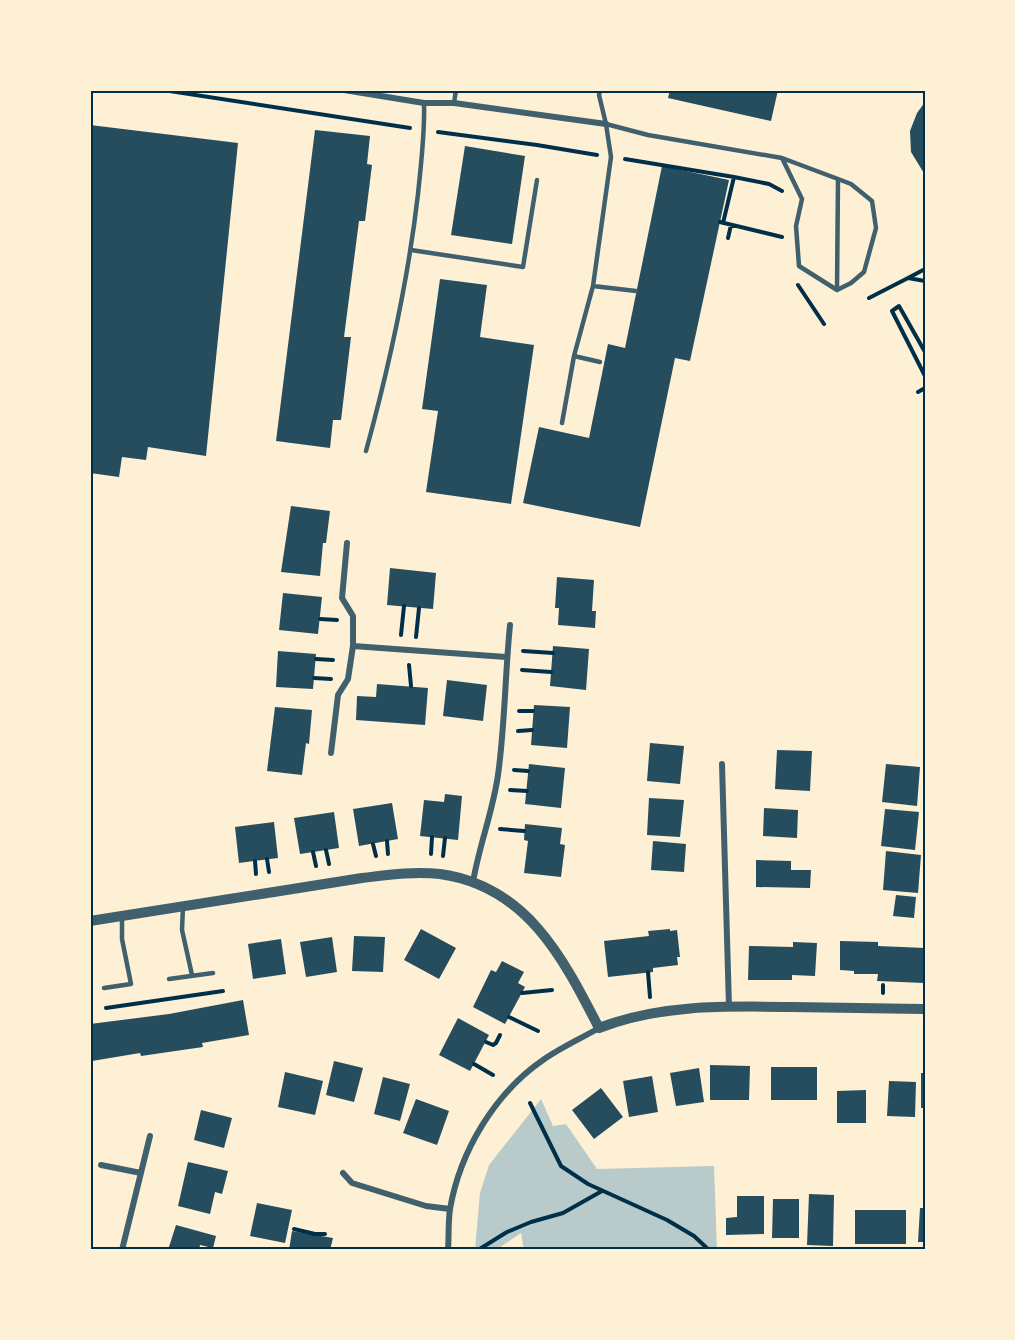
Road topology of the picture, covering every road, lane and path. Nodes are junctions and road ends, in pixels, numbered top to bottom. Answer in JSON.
{"nodes":[{"id":1,"x":163,"y":90,"type":"edge"},
{"id":2,"x":344,"y":90,"type":"edge"},
{"id":3,"x":456,"y":90,"type":"edge"},
{"id":4,"x":600,"y":90,"type":"edge"},
{"id":5,"x":424,"y":103,"type":"junction"},
{"id":6,"x":454,"y":104,"type":"junction"},
{"id":7,"x":606,"y":124,"type":"junction"},
{"id":8,"x":402,"y":127,"type":"dead end"},
{"id":9,"x":443,"y":132,"type":"dead end"},
{"id":10,"x":589,"y":154,"type":"dead end"},
{"id":11,"x":782,"y":158,"type":"junction"},
{"id":12,"x":629,"y":159,"type":"dead end"},
{"id":13,"x":734,"y":177,"type":"junction"},
{"id":14,"x":838,"y":179,"type":"junction"},
{"id":15,"x":537,"y":180,"type":"dead end"},
{"id":16,"x":784,"y":192,"type":"dead end"},
{"id":17,"x":731,"y":225,"type":"junction"},
{"id":18,"x":783,"y":228,"type":"dead end"},
{"id":19,"x":728,"y":238,"type":"dead end"},
{"id":20,"x":411,"y":250,"type":"junction"},
{"id":21,"x":925,"y":269,"type":"edge"},
{"id":22,"x":908,"y":278,"type":"junction"},
{"id":23,"x":794,"y":281,"type":"dead end"},
{"id":24,"x":925,"y":281,"type":"edge"},
{"id":25,"x":593,"y":286,"type":"junction"},
{"id":26,"x":636,"y":291,"type":"dead end"},
{"id":27,"x":837,"y":291,"type":"junction"},
{"id":28,"x":869,"y":298,"type":"dead end"},
{"id":29,"x":824,"y":324,"type":"dead end"},
{"id":30,"x":925,"y":352,"type":"edge"},
{"id":31,"x":574,"y":356,"type":"junction"},
{"id":32,"x":600,"y":362,"type":"dead end"},
{"id":33,"x":925,"y":376,"type":"edge"},
{"id":34,"x":925,"y":388,"type":"edge"},
{"id":35,"x":918,"y":392,"type":"dead end"},
{"id":36,"x":562,"y":423,"type":"dead end"},
{"id":37,"x":366,"y":451,"type":"dead end"},
{"id":38,"x":347,"y":543,"type":"dead end"},
{"id":39,"x":404,"y":606,"type":"dead end"},
{"id":40,"x":419,"y":608,"type":"dead end"},
{"id":41,"x":320,"y":619,"type":"dead end"},
{"id":42,"x":337,"y":620,"type":"dead end"},
{"id":43,"x":510,"y":625,"type":"dead end"},
{"id":44,"x":401,"y":636,"type":"dead end"},
{"id":45,"x":416,"y":637,"type":"dead end"},
{"id":46,"x":353,"y":646,"type":"junction"},
{"id":47,"x":523,"y":651,"type":"dead end"},
{"id":48,"x":553,"y":652,"type":"dead end"},
{"id":49,"x":506,"y":657,"type":"junction"},
{"id":50,"x":315,"y":659,"type":"dead end"},
{"id":51,"x":333,"y":660,"type":"dead end"},
{"id":52,"x":410,"y":665,"type":"dead end"},
{"id":53,"x":522,"y":670,"type":"dead end"},
{"id":54,"x":551,"y":672,"type":"dead end"},
{"id":55,"x":314,"y":678,"type":"dead end"},
{"id":56,"x":332,"y":679,"type":"dead end"},
{"id":57,"x":411,"y":686,"type":"dead end"},
{"id":58,"x":519,"y":711,"type":"dead end"},
{"id":59,"x":533,"y":711,"type":"dead end"},
{"id":60,"x":532,"y":730,"type":"dead end"},
{"id":61,"x":517,"y":731,"type":"dead end"},
{"id":62,"x":331,"y":753,"type":"dead end"},
{"id":63,"x":722,"y":764,"type":"dead end"},
{"id":64,"x":513,"y":770,"type":"dead end"},
{"id":65,"x":528,"y":771,"type":"dead end"},
{"id":66,"x":509,"y":790,"type":"dead end"},
{"id":67,"x":527,"y":791,"type":"dead end"},
{"id":68,"x":499,"y":829,"type":"dead end"},
{"id":69,"x":524,"y":831,"type":"dead end"},
{"id":70,"x":432,"y":837,"type":"dead end"},
{"id":71,"x":445,"y":838,"type":"dead end"},
{"id":72,"x":387,"y":841,"type":"dead end"},
{"id":73,"x":373,"y":844,"type":"dead end"},
{"id":74,"x":326,"y":850,"type":"dead end"},
{"id":75,"x":313,"y":852,"type":"dead end"},
{"id":76,"x":388,"y":854,"type":"dead end"},
{"id":77,"x":431,"y":854,"type":"dead end"},
{"id":78,"x":376,"y":856,"type":"dead end"},
{"id":79,"x":443,"y":856,"type":"dead end"},
{"id":80,"x":267,"y":859,"type":"dead end"},
{"id":81,"x":255,"y":861,"type":"dead end"},
{"id":82,"x":329,"y":864,"type":"dead end"},
{"id":83,"x":316,"y":866,"type":"dead end"},
{"id":84,"x":269,"y":872,"type":"dead end"},
{"id":85,"x":256,"y":873,"type":"dead end"},
{"id":86,"x":472,"y":882,"type":"junction"},
{"id":87,"x":183,"y":906,"type":"junction"},
{"id":88,"x":122,"y":916,"type":"junction"},
{"id":89,"x":90,"y":921,"type":"edge"},
{"id":90,"x":648,"y":972,"type":"dead end"},
{"id":91,"x":213,"y":973,"type":"dead end"},
{"id":92,"x":192,"y":975,"type":"junction"},
{"id":93,"x":169,"y":979,"type":"dead end"},
{"id":94,"x":104,"y":988,"type":"dead end"},
{"id":95,"x":552,"y":990,"type":"dead end"},
{"id":96,"x":223,"y":991,"type":"dead end"},
{"id":97,"x":522,"y":993,"type":"dead end"},
{"id":98,"x":650,"y":997,"type":"dead end"},
{"id":99,"x":729,"y":1007,"type":"junction"},
{"id":100,"x":106,"y":1008,"type":"dead end"},
{"id":101,"x":925,"y":1009,"type":"edge"},
{"id":102,"x":509,"y":1017,"type":"dead end"},
{"id":103,"x":598,"y":1028,"type":"junction"},
{"id":104,"x":538,"y":1031,"type":"dead end"},
{"id":105,"x":500,"y":1035,"type":"dead end"},
{"id":106,"x":486,"y":1041,"type":"dead end"},
{"id":107,"x":474,"y":1064,"type":"dead end"},
{"id":108,"x":493,"y":1075,"type":"dead end"},
{"id":109,"x":530,"y":1103,"type":"dead end"},
{"id":110,"x":150,"y":1136,"type":"dead end"},
{"id":111,"x":101,"y":1165,"type":"dead end"},
{"id":112,"x":141,"y":1173,"type":"junction"},
{"id":113,"x":344,"y":1173,"type":"dead end"},
{"id":114,"x":603,"y":1191,"type":"junction"},
{"id":115,"x":450,"y":1209,"type":"junction"},
{"id":116,"x":294,"y":1229,"type":"dead end"},
{"id":117,"x":325,"y":1234,"type":"dead end"},
{"id":118,"x":123,"y":1250,"type":"edge"},
{"id":119,"x":448,"y":1250,"type":"edge"},
{"id":120,"x":478,"y":1250,"type":"edge"},
{"id":121,"x":709,"y":1250,"type":"edge"}],
"edges":[{"from":1,"to":8,"type":"path"},
{"from":2,"to":5,"type":"street"},
{"from":3,"to":6,"type":"lane"},
{"from":4,"to":7,"type":"lane"},
{"from":5,"to":6,"type":"street"},
{"from":5,"to":20,"type":"lane"},
{"from":6,"to":7,"type":"street"},
{"from":7,"to":11,"type":"lane"},
{"from":7,"to":25,"type":"lane"},
{"from":9,"to":10,"type":"path"},
{"from":11,"to":14,"type":"lane"},
{"from":11,"to":27,"type":"lane"},
{"from":12,"to":13,"type":"path"},
{"from":13,"to":16,"type":"path"},
{"from":13,"to":17,"type":"path"},
{"from":14,"to":27,"type":"lane"},
{"from":14,"to":27,"type":"lane"},
{"from":15,"to":20,"type":"lane"},
{"from":17,"to":18,"type":"path"},
{"from":17,"to":19,"type":"path"},
{"from":20,"to":37,"type":"lane"},
{"from":21,"to":22,"type":"path"},
{"from":22,"to":24,"type":"path"},
{"from":22,"to":28,"type":"path"},
{"from":23,"to":29,"type":"path"},
{"from":25,"to":26,"type":"lane"},
{"from":25,"to":31,"type":"lane"},
{"from":30,"to":33,"type":"path"},
{"from":31,"to":32,"type":"lane"},
{"from":31,"to":36,"type":"lane"},
{"from":34,"to":35,"type":"path"},
{"from":38,"to":46,"type":"street"},
{"from":39,"to":44,"type":"path"},
{"from":40,"to":45,"type":"path"},
{"from":41,"to":42,"type":"path"},
{"from":43,"to":49,"type":"street"},
{"from":46,"to":49,"type":"street"},
{"from":46,"to":62,"type":"street"},
{"from":47,"to":48,"type":"path"},
{"from":49,"to":86,"type":"street"},
{"from":50,"to":51,"type":"path"},
{"from":52,"to":57,"type":"path"},
{"from":53,"to":54,"type":"path"},
{"from":55,"to":56,"type":"path"},
{"from":58,"to":59,"type":"path"},
{"from":60,"to":61,"type":"path"},
{"from":63,"to":99,"type":"street"},
{"from":64,"to":65,"type":"path"},
{"from":66,"to":67,"type":"path"},
{"from":68,"to":69,"type":"path"},
{"from":70,"to":77,"type":"path"},
{"from":71,"to":79,"type":"path"},
{"from":72,"to":76,"type":"path"},
{"from":73,"to":78,"type":"path"},
{"from":74,"to":82,"type":"path"},
{"from":75,"to":83,"type":"path"},
{"from":80,"to":84,"type":"path"},
{"from":81,"to":85,"type":"path"},
{"from":86,"to":87,"type":"street"},
{"from":86,"to":103,"type":"street"},
{"from":87,"to":88,"type":"street"},
{"from":87,"to":92,"type":"lane"},
{"from":88,"to":89,"type":"street"},
{"from":88,"to":94,"type":"lane"},
{"from":90,"to":98,"type":"path"},
{"from":91,"to":92,"type":"lane"},
{"from":92,"to":93,"type":"lane"},
{"from":95,"to":97,"type":"path"},
{"from":96,"to":100,"type":"path"},
{"from":99,"to":101,"type":"street"},
{"from":99,"to":103,"type":"street"},
{"from":102,"to":104,"type":"path"},
{"from":103,"to":115,"type":"street"},
{"from":105,"to":106,"type":"path"},
{"from":107,"to":108,"type":"path"},
{"from":109,"to":114,"type":"path"},
{"from":110,"to":112,"type":"street"},
{"from":111,"to":112,"type":"street"},
{"from":112,"to":118,"type":"street"},
{"from":113,"to":115,"type":"street"},
{"from":114,"to":120,"type":"path"},
{"from":114,"to":121,"type":"path"},
{"from":115,"to":119,"type":"street"},
{"from":116,"to":117,"type":"path"}]}
